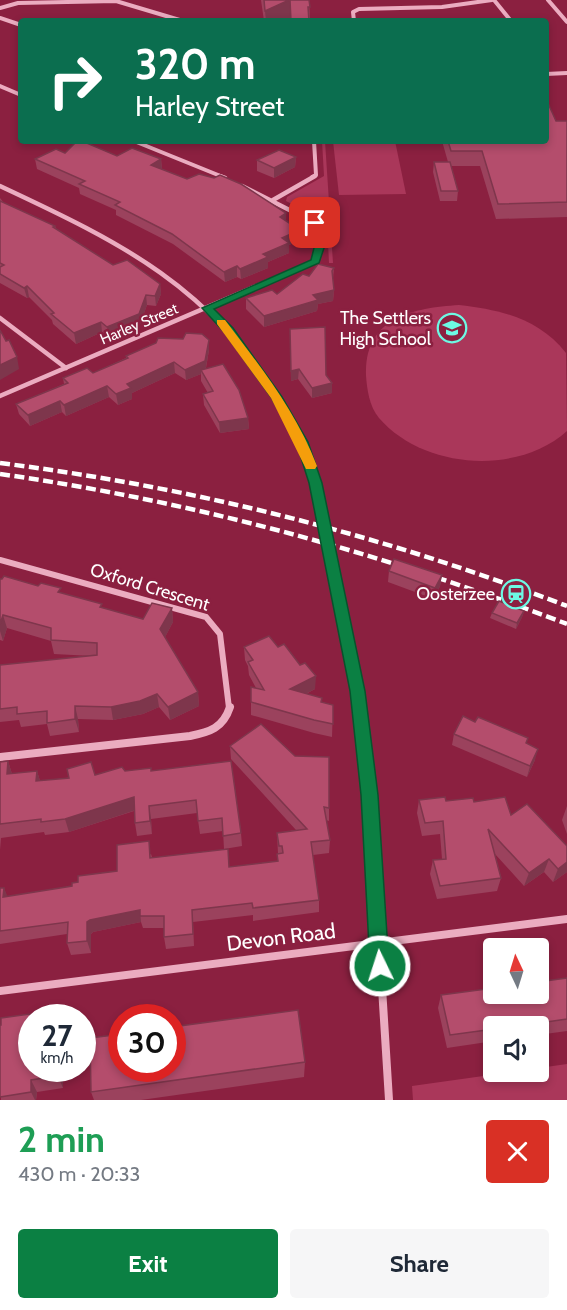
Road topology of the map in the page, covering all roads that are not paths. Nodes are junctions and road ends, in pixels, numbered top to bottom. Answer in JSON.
{"nodes":[{"id":1,"x":493,"y":0,"type":"edge"},
{"id":2,"x":548,"y":0,"type":"edge"},
{"id":3,"x":0,"y":7,"type":"edge"},
{"id":4,"x":0,"y":18,"type":"edge"},
{"id":5,"x":174,"y":18,"type":"edge"},
{"id":6,"x":354,"y":18,"type":"edge"},
{"id":7,"x":508,"y":18,"type":"edge"},
{"id":8,"x":566,"y":20,"type":"edge"},
{"id":9,"x":18,"y":25,"type":"edge"},
{"id":10,"x":567,"y":73,"type":"edge"},
{"id":11,"x":549,"y":74,"type":"edge"},
{"id":12,"x":0,"y":86,"type":"edge"},
{"id":13,"x":18,"y":94,"type":"edge"},
{"id":14,"x":141,"y":144,"type":"edge"},
{"id":15,"x":314,"y":144,"type":"edge"},
{"id":16,"x":227,"y":179,"type":"edge"},
{"id":17,"x":236,"y":183,"type":"edge"},
{"id":18,"x":0,"y":186,"type":"edge"},
{"id":19,"x":273,"y":200,"type":"junction"},
{"id":20,"x":207,"y":308,"type":"junction"},
{"id":21,"x":0,"y":318,"type":"edge"},
{"id":22,"x":66,"y":368,"type":"junction"},
{"id":23,"x":0,"y":396,"type":"edge"},
{"id":24,"x":0,"y":560,"type":"edge"},
{"id":25,"x":0,"y":757,"type":"edge"},
{"id":26,"x":567,"y":919,"type":"edge"},
{"id":27,"x":378,"y":943,"type":"junction"},
{"id":28,"x":0,"y":991,"type":"edge"},
{"id":29,"x":389,"y":1100,"type":"edge"}],
"edges":[{"from":1,"to":6,"type":"street"},
{"from":1,"to":7,"type":"street"},
{"from":2,"to":8,"type":"street"},
{"from":3,"to":5,"type":"street"},
{"from":4,"to":9,"type":"street"},
{"from":10,"to":11,"type":"street"},
{"from":12,"to":13,"type":"street"},
{"from":14,"to":16,"type":"street"},
{"from":15,"to":19,"type":"street"},
{"from":17,"to":19,"type":"street"},
{"from":18,"to":20,"type":"street"},
{"from":19,"to":20,"type":"street","name":"Harley Street"},
{"from":20,"to":22,"type":"street","name":"Harley Street"},
{"from":20,"to":27,"type":"street","bridge":true},
{"from":21,"to":22,"type":"street"},
{"from":22,"to":23,"type":"street","name":"Harley Street"},
{"from":24,"to":25,"type":"street","name":"Oxford Crescent"},
{"from":26,"to":27,"type":"street","name":"Devon Road"},
{"from":27,"to":28,"type":"street","name":"Devon Road"},
{"from":27,"to":29,"type":"street"}]}
